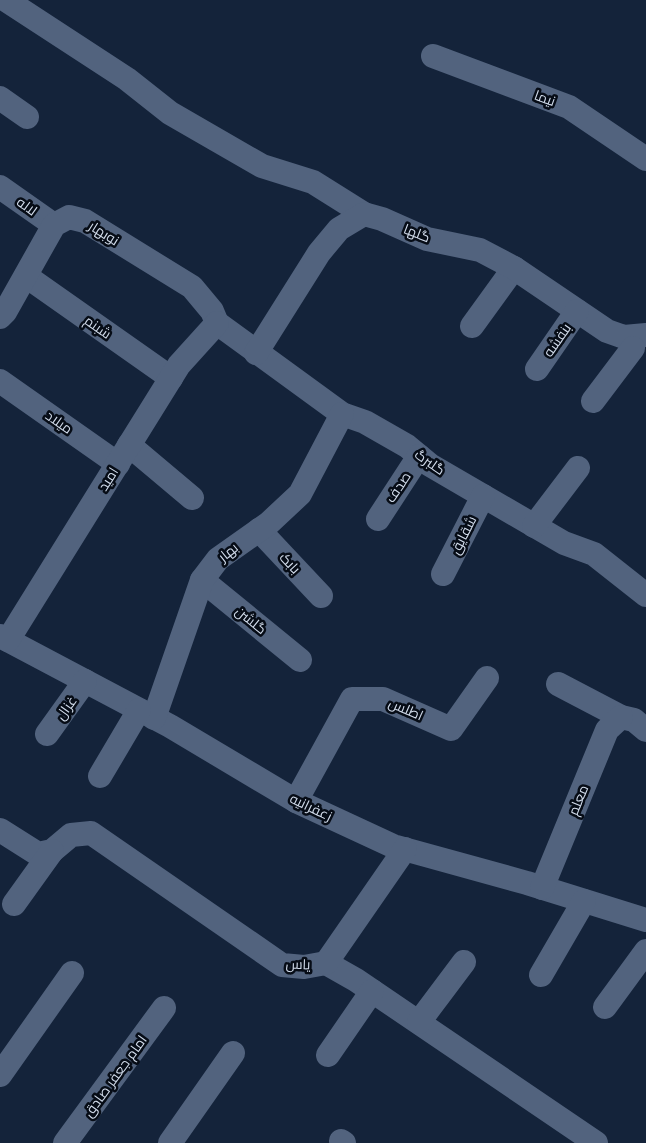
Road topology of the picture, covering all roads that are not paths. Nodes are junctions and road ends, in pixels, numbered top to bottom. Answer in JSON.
{"nodes":[{"id":1,"x":6,"y":0,"type":"edge"},
{"id":2,"x":433,"y":56,"type":"dead end"},
{"id":3,"x":0,"y":98,"type":"edge"},
{"id":4,"x":27,"y":117,"type":"dead end"},
{"id":5,"x":646,"y":159,"type":"edge"},
{"id":6,"x":0,"y":187,"type":"edge"},
{"id":7,"x":364,"y":214,"type":"junction"},
{"id":8,"x":54,"y":225,"type":"junction"},
{"id":9,"x":514,"y":268,"type":"junction"},
{"id":10,"x":26,"y":276,"type":"junction"},
{"id":11,"x":577,"y":311,"type":"junction"},
{"id":12,"x":0,"y":317,"type":"edge"},
{"id":13,"x":217,"y":323,"type":"junction"},
{"id":14,"x":472,"y":326,"type":"dead end"},
{"id":15,"x":637,"y":346,"type":"edge"},
{"id":16,"x":256,"y":353,"type":"junction"},
{"id":17,"x":537,"y":369,"type":"dead end"},
{"id":18,"x":171,"y":378,"type":"junction"},
{"id":19,"x":0,"y":381,"type":"edge"},
{"id":20,"x":594,"y":400,"type":"dead end"},
{"id":21,"x":342,"y":414,"type":"junction"},
{"id":22,"x":124,"y":455,"type":"junction"},
{"id":23,"x":419,"y":456,"type":"junction"},
{"id":24,"x":578,"y":468,"type":"dead end"},
{"id":25,"x":483,"y":496,"type":"junction"},
{"id":26,"x":192,"y":498,"type":"dead end"},
{"id":27,"x":378,"y":519,"type":"dead end"},
{"id":28,"x":534,"y":526,"type":"junction"},
{"id":29,"x":259,"y":530,"type":"junction"},
{"id":30,"x":443,"y":574,"type":"dead end"},
{"id":31,"x":202,"y":580,"type":"junction"},
{"id":32,"x":321,"y":596,"type":"dead end"},
{"id":33,"x":646,"y":596,"type":"edge"},
{"id":34,"x":4,"y":638,"type":"edge"},
{"id":35,"x":300,"y":660,"type":"dead end"},
{"id":36,"x":487,"y":678,"type":"dead end"},
{"id":37,"x":85,"y":681,"type":"junction"},
{"id":38,"x":558,"y":684,"type":"dead end"},
{"id":39,"x":147,"y":714,"type":"junction"},
{"id":40,"x":621,"y":717,"type":"junction"},
{"id":41,"x":646,"y":730,"type":"edge"},
{"id":42,"x":47,"y":734,"type":"dead end"},
{"id":43,"x":100,"y":776,"type":"dead end"},
{"id":44,"x":296,"y":801,"type":"junction"},
{"id":45,"x":0,"y":830,"type":"edge"},
{"id":46,"x":405,"y":849,"type":"junction"},
{"id":47,"x":52,"y":851,"type":"junction"},
{"id":48,"x":542,"y":888,"type":"junction"},
{"id":49,"x":584,"y":901,"type":"junction"},
{"id":50,"x":14,"y":904,"type":"dead end"},
{"id":51,"x":646,"y":920,"type":"edge"},
{"id":52,"x":646,"y":951,"type":"edge"},
{"id":53,"x":464,"y":962,"type":"dead end"},
{"id":54,"x":326,"y":963,"type":"junction"},
{"id":55,"x":72,"y":972,"type":"dead end"},
{"id":56,"x":541,"y":975,"type":"dead end"},
{"id":57,"x":372,"y":991,"type":"junction"},
{"id":58,"x":605,"y":1007,"type":"dead end"},
{"id":59,"x":164,"y":1008,"type":"dead end"},
{"id":60,"x":419,"y":1022,"type":"junction"},
{"id":61,"x":233,"y":1053,"type":"dead end"},
{"id":62,"x":328,"y":1055,"type":"dead end"},
{"id":63,"x":0,"y":1075,"type":"edge"},
{"id":64,"x":65,"y":1143,"type":"edge"},
{"id":65,"x":170,"y":1143,"type":"edge"},
{"id":66,"x":596,"y":1143,"type":"edge"}],
"edges":[{"from":1,"to":7,"type":"street","name":"گلها"},
{"from":2,"to":5,"type":"street","name":"نیما"},
{"from":3,"to":4,"type":"street"},
{"from":6,"to":8,"type":"street","name":"لاله"},
{"from":7,"to":9,"type":"street","name":"گلها"},
{"from":7,"to":16,"type":"street"},
{"from":8,"to":10,"type":"street"},
{"from":8,"to":13,"type":"street","name":"نوبهار"},
{"from":9,"to":11,"type":"street","name":"گلها"},
{"from":9,"to":14,"type":"street"},
{"from":10,"to":12,"type":"street"},
{"from":10,"to":18,"type":"street","name":"شبنم"},
{"from":11,"to":15,"type":"street","name":"گلها"},
{"from":11,"to":17,"type":"street","name":"بنفشه"},
{"from":13,"to":16,"type":"street","name":"گلبرگ"},
{"from":13,"to":18,"type":"street","name":"امید"},
{"from":15,"to":20,"type":"street"},
{"from":16,"to":21,"type":"street","name":"گلبرگ"},
{"from":18,"to":22,"type":"street","name":"امید"},
{"from":19,"to":22,"type":"street","name":"میلاد"},
{"from":21,"to":23,"type":"street","name":"گلبرگ"},
{"from":21,"to":29,"type":"street","name":"بهار"},
{"from":22,"to":26,"type":"street","name":"میلاد"},
{"from":22,"to":34,"type":"street","name":"امید"},
{"from":23,"to":25,"type":"street","name":"گلبرگ"},
{"from":23,"to":27,"type":"street","name":"صدف"},
{"from":24,"to":28,"type":"street"},
{"from":25,"to":28,"type":"street","name":"گلبرگ"},
{"from":25,"to":30,"type":"street","name":"شقایق"},
{"from":28,"to":33,"type":"street","name":"گلبرگ"},
{"from":29,"to":31,"type":"street","name":"بهار"},
{"from":29,"to":32,"type":"street","name":"بابک"},
{"from":31,"to":35,"type":"street","name":"گلشن"},
{"from":31,"to":39,"type":"street","name":"بهار"},
{"from":34,"to":37,"type":"street","name":"زعفرانیه"},
{"from":36,"to":44,"type":"street","name":"اطلس"},
{"from":37,"to":39,"type":"street","name":"زعفرانیه"},
{"from":37,"to":42,"type":"street","name":"غزال"},
{"from":38,"to":40,"type":"street"},
{"from":39,"to":43,"type":"street","name":"بهار"},
{"from":39,"to":44,"type":"street","name":"زعفرانیه"},
{"from":40,"to":41,"type":"street"},
{"from":40,"to":48,"type":"street","name":"معلم"},
{"from":44,"to":46,"type":"street","name":"زعفرانیه"},
{"from":45,"to":47,"type":"street"},
{"from":46,"to":48,"type":"street","name":"زعفرانیه"},
{"from":46,"to":54,"type":"street"},
{"from":47,"to":50,"type":"street","name":"یاس"},
{"from":47,"to":54,"type":"street","name":"یاس"},
{"from":48,"to":49,"type":"street","name":"زعفرانیه"},
{"from":49,"to":51,"type":"street","name":"زعفرانیه"},
{"from":49,"to":56,"type":"street"},
{"from":52,"to":58,"type":"street"},
{"from":53,"to":60,"type":"street"},
{"from":54,"to":57,"type":"street","name":"یاس"},
{"from":55,"to":63,"type":"street"},
{"from":57,"to":60,"type":"street","name":"یاس"},
{"from":57,"to":62,"type":"street"},
{"from":59,"to":64,"type":"street","name":"امام جعفر صادق"},
{"from":60,"to":66,"type":"street","name":"یاس"},
{"from":61,"to":65,"type":"street"}]}
